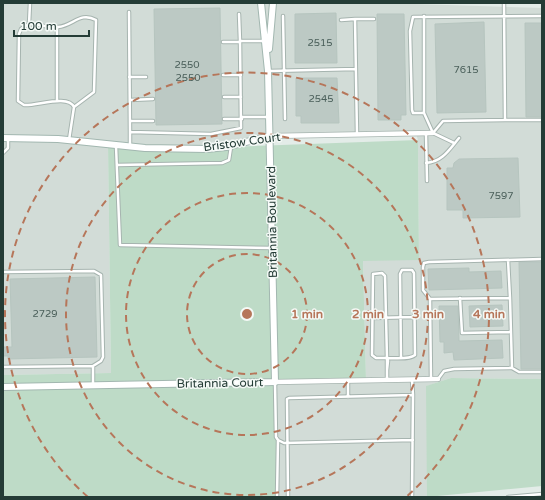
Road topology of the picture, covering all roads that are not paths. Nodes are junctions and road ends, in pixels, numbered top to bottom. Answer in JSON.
{"nodes":[{"id":1,"x":30,"y":3,"type":"edge"},
{"id":2,"x":261,"y":3,"type":"edge"},
{"id":3,"x":273,"y":3,"type":"edge"},
{"id":4,"x":504,"y":3,"type":"edge"},
{"id":5,"x":128,"y":12,"type":"dead end"},
{"id":6,"x":239,"y":14,"type":"dead end"},
{"id":7,"x":283,"y":16,"type":"dead end"},
{"id":8,"x":424,"y":16,"type":"junction"},
{"id":9,"x":504,"y":16,"type":"junction"},
{"id":10,"x":542,"y":16,"type":"edge"},
{"id":11,"x":355,"y":19,"type":"junction"},
{"id":12,"x":374,"y":19,"type":"dead end"},
{"id":13,"x":341,"y":20,"type":"dead end"},
{"id":14,"x":29,"y":24,"type":"junction"},
{"id":15,"x":57,"y":27,"type":"junction"},
{"id":16,"x":265,"y":41,"type":"junction"},
{"id":17,"x":223,"y":42,"type":"dead end"},
{"id":18,"x":240,"y":42,"type":"junction"},
{"id":19,"x":268,"y":63,"type":"junction"},
{"id":20,"x":356,"y":69,"type":"junction"},
{"id":21,"x":284,"y":70,"type":"junction"},
{"id":22,"x":268,"y":71,"type":"junction"},
{"id":23,"x":223,"y":75,"type":"dead end"},
{"id":24,"x":241,"y":75,"type":"junction"},
{"id":25,"x":146,"y":77,"type":"dead end"},
{"id":26,"x":129,"y":78,"type":"junction"},
{"id":27,"x":224,"y":97,"type":"dead end"},
{"id":28,"x":241,"y":97,"type":"junction"},
{"id":29,"x":153,"y":99,"type":"dead end"},
{"id":30,"x":130,"y":100,"type":"junction"},
{"id":31,"x":57,"y":101,"type":"junction"},
{"id":32,"x":74,"y":107,"type":"junction"},
{"id":33,"x":424,"y":113,"type":"junction"},
{"id":34,"x":270,"y":117,"type":"junction"},
{"id":35,"x":242,"y":118,"type":"junction"},
{"id":36,"x":224,"y":119,"type":"dead end"},
{"id":37,"x":285,"y":119,"type":"dead end"},
{"id":38,"x":505,"y":120,"type":"junction"},
{"id":39,"x":542,"y":120,"type":"edge"},
{"id":40,"x":130,"y":121,"type":"junction"},
{"id":41,"x":153,"y":121,"type":"dead end"},
{"id":42,"x":130,"y":132,"type":"junction"},
{"id":43,"x":426,"y":133,"type":"junction"},
{"id":44,"x":433,"y":133,"type":"junction"},
{"id":45,"x":357,"y":135,"type":"junction"},
{"id":46,"x":270,"y":136,"type":"junction"},
{"id":47,"x":5,"y":138,"type":"edge"},
{"id":48,"x":459,"y":138,"type":"dead end"},
{"id":49,"x":69,"y":140,"type":"junction"},
{"id":50,"x":454,"y":143,"type":"junction"},
{"id":51,"x":116,"y":146,"type":"junction"},
{"id":52,"x":231,"y":146,"type":"junction"},
{"id":53,"x":130,"y":147,"type":"junction"},
{"id":54,"x":3,"y":153,"type":"edge"},
{"id":55,"x":426,"y":163,"type":"junction"},
{"id":56,"x":117,"y":165,"type":"junction"},
{"id":57,"x":426,"y":181,"type":"dead end"},
{"id":58,"x":272,"y":248,"type":"junction"},
{"id":59,"x":542,"y":259,"type":"edge"},
{"id":60,"x":508,"y":260,"type":"junction"},
{"id":61,"x":3,"y":272,"type":"edge"},
{"id":62,"x":460,"y":298,"type":"junction"},
{"id":63,"x":510,"y":298,"type":"junction"},
{"id":64,"x":430,"y":299,"type":"junction"},
{"id":65,"x":415,"y":317,"type":"junction"},
{"id":66,"x":372,"y":318,"type":"junction"},
{"id":67,"x":386,"y":318,"type":"junction"},
{"id":68,"x":400,"y":318,"type":"junction"},
{"id":69,"x":511,"y":332,"type":"junction"},
{"id":70,"x":387,"y":358,"type":"junction"},
{"id":71,"x":401,"y":358,"type":"junction"},
{"id":72,"x":93,"y":366,"type":"junction"},
{"id":73,"x":3,"y":367,"type":"edge"},
{"id":74,"x":512,"y":368,"type":"junction"},
{"id":75,"x":542,"y":372,"type":"edge"},
{"id":76,"x":412,"y":379,"type":"junction"},
{"id":77,"x":431,"y":379,"type":"junction"},
{"id":78,"x":438,"y":379,"type":"joint"},
{"id":79,"x":348,"y":380,"type":"junction"},
{"id":80,"x":387,"y":380,"type":"junction"},
{"id":81,"x":275,"y":382,"type":"junction"},
{"id":82,"x":94,"y":385,"type":"junction"},
{"id":83,"x":3,"y":387,"type":"edge"},
{"id":84,"x":413,"y":395,"type":"junction"},
{"id":85,"x":348,"y":397,"type":"junction"},
{"id":86,"x":278,"y":440,"type":"junction"},
{"id":87,"x":413,"y":440,"type":"junction"},
{"id":88,"x":287,"y":443,"type":"junction"},
{"id":89,"x":542,"y":494,"type":"edge"},
{"id":90,"x":277,"y":497,"type":"edge"},
{"id":91,"x":288,"y":497,"type":"edge"},
{"id":92,"x":412,"y":497,"type":"edge"},
{"id":93,"x":508,"y":497,"type":"edge"}],
"edges":[{"from":1,"to":14,"type":"lane"},
{"from":2,"to":16,"type":"street","name":"Britannia Boulevard"},
{"from":3,"to":19,"type":"street","name":"Britannia Boulevard"},
{"from":4,"to":9,"type":"lane"},
{"from":5,"to":26,"type":"lane"},
{"from":6,"to":18,"type":"lane"},
{"from":7,"to":21,"type":"lane"},
{"from":8,"to":9,"type":"lane"},
{"from":8,"to":33,"type":"lane"},
{"from":8,"to":33,"type":"lane"},
{"from":9,"to":10,"type":"lane"},
{"from":9,"to":38,"type":"lane"},
{"from":11,"to":12,"type":"lane"},
{"from":11,"to":13,"type":"lane"},
{"from":11,"to":20,"type":"lane"},
{"from":14,"to":15,"type":"lane"},
{"from":14,"to":31,"type":"lane"},
{"from":15,"to":31,"type":"lane"},
{"from":15,"to":32,"type":"lane"},
{"from":16,"to":18,"type":"lane"},
{"from":16,"to":19,"type":"street","name":"Britannia Boulevard"},
{"from":17,"to":18,"type":"lane"},
{"from":18,"to":24,"type":"lane"},
{"from":19,"to":22,"type":"street","name":"Britannia Boulevard"},
{"from":20,"to":21,"type":"lane"},
{"from":20,"to":45,"type":"lane"},
{"from":21,"to":22,"type":"lane"},
{"from":21,"to":37,"type":"lane"},
{"from":22,"to":34,"type":"street","name":"Britannia Boulevard"},
{"from":23,"to":24,"type":"lane"},
{"from":24,"to":28,"type":"lane"},
{"from":25,"to":26,"type":"lane"},
{"from":26,"to":30,"type":"lane"},
{"from":27,"to":28,"type":"lane"},
{"from":28,"to":35,"type":"lane"},
{"from":29,"to":30,"type":"lane"},
{"from":30,"to":40,"type":"lane"},
{"from":31,"to":32,"type":"lane"},
{"from":32,"to":49,"type":"lane"},
{"from":33,"to":44,"type":"lane"},
{"from":34,"to":35,"type":"lane"},
{"from":34,"to":46,"type":"street","name":"Britannia Boulevard"},
{"from":35,"to":36,"type":"lane"},
{"from":35,"to":42,"type":"lane"},
{"from":38,"to":39,"type":"lane"},
{"from":38,"to":44,"type":"lane"},
{"from":40,"to":41,"type":"lane"},
{"from":40,"to":42,"type":"lane"},
{"from":42,"to":53,"type":"lane"},
{"from":43,"to":44,"type":"street","name":"Bristow Court"},
{"from":43,"to":45,"type":"street","name":"Bristow Court"},
{"from":43,"to":55,"type":"lane"},
{"from":44,"to":50,"type":"lane"},
{"from":45,"to":46,"type":"street","name":"Bristow Court"},
{"from":46,"to":52,"type":"street","name":"Bristow Court"},
{"from":46,"to":58,"type":"street","name":"Britannia Boulevard"},
{"from":47,"to":49,"type":"street","name":"Bristow Court"},
{"from":47,"to":54,"type":"lane"},
{"from":48,"to":50,"type":"lane"},
{"from":49,"to":51,"type":"street","name":"Bristow Court"},
{"from":50,"to":55,"type":"lane"},
{"from":51,"to":53,"type":"street","name":"Bristow Court"},
{"from":51,"to":56,"type":"lane"},
{"from":52,"to":53,"type":"street","name":"Bristow Court"},
{"from":52,"to":56,"type":"lane"},
{"from":55,"to":57,"type":"lane"},
{"from":56,"to":58,"type":"lane"},
{"from":58,"to":81,"type":"street","name":"Britannia Boulevard"},
{"from":59,"to":60,"type":"lane"},
{"from":60,"to":63,"type":"lane"},
{"from":60,"to":64,"type":"lane"},
{"from":61,"to":72,"type":"lane"},
{"from":62,"to":63,"type":"lane"},
{"from":62,"to":64,"type":"lane"},
{"from":62,"to":69,"type":"lane"},
{"from":63,"to":69,"type":"lane"},
{"from":64,"to":77,"type":"lane"},
{"from":65,"to":68,"type":"lane"},
{"from":65,"to":68,"type":"lane"},
{"from":65,"to":71,"type":"lane"},
{"from":66,"to":67,"type":"lane"},
{"from":66,"to":67,"type":"lane"},
{"from":66,"to":70,"type":"lane"},
{"from":67,"to":68,"type":"lane"},
{"from":67,"to":70,"type":"lane"},
{"from":68,"to":71,"type":"lane"},
{"from":69,"to":74,"type":"lane"},
{"from":70,"to":71,"type":"lane"},
{"from":70,"to":80,"type":"lane"},
{"from":72,"to":73,"type":"lane"},
{"from":72,"to":82,"type":"lane"},
{"from":74,"to":75,"type":"lane"},
{"from":74,"to":78,"type":"lane"},
{"from":76,"to":77,"type":"street","name":"Britannia Court"},
{"from":76,"to":80,"type":"street","name":"Britannia Court"},
{"from":76,"to":84,"type":"lane"},
{"from":77,"to":78,"type":"street","name":"Britannia Court"},
{"from":79,"to":80,"type":"street","name":"Britannia Court"},
{"from":79,"to":81,"type":"street","name":"Britannia Court"},
{"from":79,"to":85,"type":"lane"},
{"from":81,"to":82,"type":"street","name":"Britannia Court"},
{"from":81,"to":86,"type":"lane"},
{"from":82,"to":83,"type":"street","name":"Britannia Court"},
{"from":84,"to":85,"type":"lane"},
{"from":84,"to":87,"type":"lane"},
{"from":85,"to":88,"type":"lane"},
{"from":86,"to":88,"type":"lane"},
{"from":86,"to":90,"type":"lane"},
{"from":87,"to":88,"type":"lane"},
{"from":87,"to":92,"type":"lane"},
{"from":88,"to":91,"type":"lane"},
{"from":89,"to":93,"type":"lane"}]}
